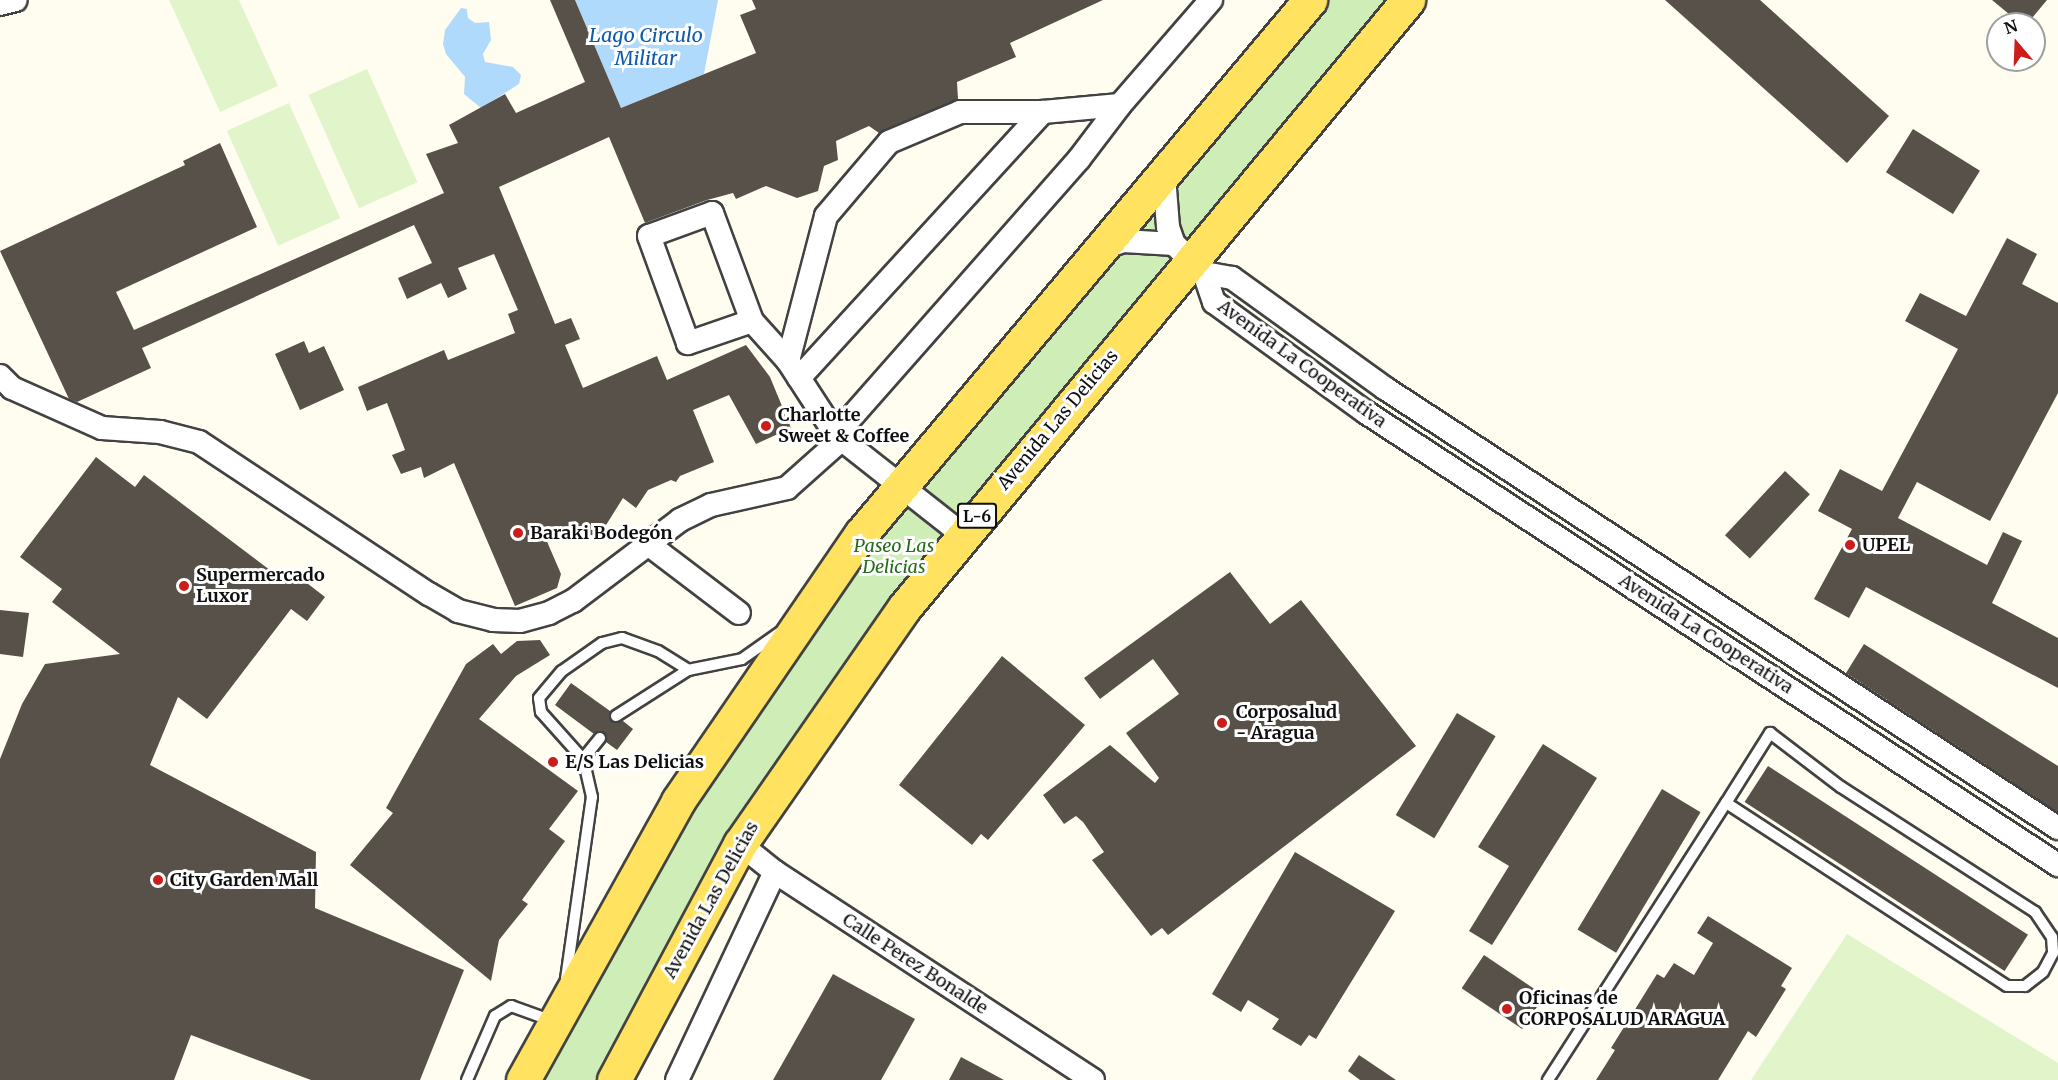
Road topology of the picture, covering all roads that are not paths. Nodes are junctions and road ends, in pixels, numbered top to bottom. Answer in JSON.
{"nodes":[{"id":1,"x":16,"y":0,"type":"edge"},
{"id":2,"x":1211,"y":0,"type":"edge"},
{"id":3,"x":1310,"y":0,"type":"edge"},
{"id":4,"x":1408,"y":0,"type":"edge"},
{"id":5,"x":0,"y":4,"type":"edge"},
{"id":6,"x":1120,"y":105,"type":"junction"},
{"id":7,"x":1043,"y":112,"type":"junction"},
{"id":8,"x":1164,"y":176,"type":"junction"},
{"id":9,"x":1106,"y":247,"type":"junction"},
{"id":10,"x":1190,"y":259,"type":"junction"},
{"id":11,"x":752,"y":321,"type":"junction"},
{"id":12,"x":794,"y":370,"type":"junction"},
{"id":13,"x":0,"y":376,"type":"edge"},
{"id":14,"x":839,"y":437,"type":"junction"},
{"id":15,"x":903,"y":484,"type":"junction"},
{"id":16,"x":962,"y":534,"type":"junction"},
{"id":17,"x":648,"y":544,"type":"junction"},
{"id":18,"x":810,"y":609,"type":"junction"},
{"id":19,"x":739,"y":613,"type":"dead end"},
{"id":20,"x":688,"y":670,"type":"junction"},
{"id":21,"x":616,"y":716,"type":"dead end"},
{"id":22,"x":600,"y":738,"type":"dead end"},
{"id":23,"x":583,"y":759,"type":"junction"},
{"id":24,"x":1726,"y":803,"type":"junction"},
{"id":25,"x":2058,"y":828,"type":"edge"},
{"id":26,"x":740,"y":844,"type":"junction"},
{"id":27,"x":2058,"y":865,"type":"edge"},
{"id":28,"x":775,"y":872,"type":"junction"},
{"id":29,"x":558,"y":1017,"type":"junction"},
{"id":30,"x":1086,"y":1078,"type":"edge"},
{"id":31,"x":467,"y":1080,"type":"edge"},
{"id":32,"x":524,"y":1080,"type":"edge"},
{"id":33,"x":614,"y":1080,"type":"edge"},
{"id":34,"x":677,"y":1080,"type":"edge"},
{"id":35,"x":1548,"y":1080,"type":"edge"}],
"edges":[{"from":1,"to":5,"type":"street"},
{"from":2,"to":6,"type":"street"},
{"from":3,"to":8,"type":"main road"},
{"from":4,"to":10,"type":"main road","name":"Avenida Las Delicias","number":"L-6"},
{"from":6,"to":7,"type":"street"},
{"from":6,"to":14,"type":"street"},
{"from":7,"to":12,"type":"street"},
{"from":7,"to":12,"type":"street"},
{"from":8,"to":9,"type":"main road"},
{"from":8,"to":10,"type":"street"},
{"from":9,"to":10,"type":"street"},
{"from":9,"to":15,"type":"main road"},
{"from":10,"to":16,"type":"main road","name":"Avenida Las Delicias","number":"L-6"},
{"from":10,"to":25,"type":"street","name":"Avenida La Cooperativa"},
{"from":10,"to":27,"type":"street","name":"Avenida La Cooperativa"},
{"from":11,"to":11,"type":"street"},
{"from":11,"to":12,"type":"street"},
{"from":12,"to":14,"type":"street"},
{"from":13,"to":17,"type":"street"},
{"from":14,"to":15,"type":"street"},
{"from":14,"to":17,"type":"street"},
{"from":15,"to":16,"type":"street"},
{"from":15,"to":18,"type":"main road"},
{"from":16,"to":26,"type":"main road","name":"Avenida Las Delicias","number":"L-6"},
{"from":17,"to":19,"type":"street"},
{"from":18,"to":20,"type":"lane"},
{"from":18,"to":29,"type":"main road"},
{"from":20,"to":21,"type":"lane"},
{"from":20,"to":23,"type":"lane"},
{"from":22,"to":23,"type":"lane"},
{"from":23,"to":29,"type":"lane"},
{"from":24,"to":24,"type":"lane"},
{"from":24,"to":35,"type":"lane"},
{"from":26,"to":28,"type":"street","name":"Calle Perez Bonalde"},
{"from":26,"to":33,"type":"main road","name":"Avenida Las Delicias","number":"L-6"},
{"from":28,"to":30,"type":"street","name":"Calle Perez Bonalde"},
{"from":28,"to":34,"type":"street"},
{"from":29,"to":31,"type":"lane"},
{"from":29,"to":32,"type":"main road"}]}
